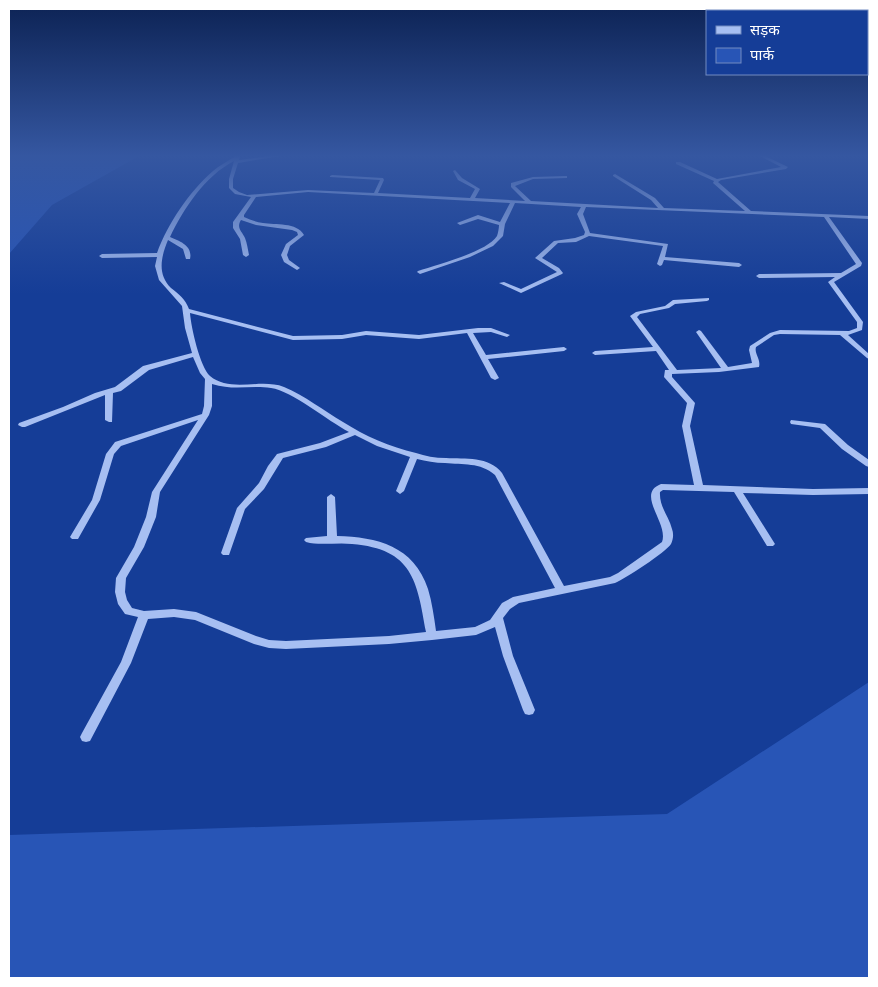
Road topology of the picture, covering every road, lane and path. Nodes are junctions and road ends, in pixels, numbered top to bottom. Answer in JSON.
{"nodes":[{"id":1,"x":187,"y":202,"type":"edge"},
{"id":2,"x":250,"y":202,"type":"edge"},
{"id":3,"x":512,"y":202,"type":"edge"},
{"id":4,"x":529,"y":202,"type":"edge"},
{"id":5,"x":656,"y":202,"type":"edge"},
{"id":6,"x":737,"y":202,"type":"edge"},
{"id":7,"x":584,"y":205,"type":"junction"},
{"id":8,"x":662,"y":210,"type":"junction"},
{"id":9,"x":749,"y":212,"type":"junction"},
{"id":10,"x":825,"y":215,"type":"junction"},
{"id":11,"x":241,"y":216,"type":"junction"},
{"id":12,"x":869,"y":217,"type":"edge"},
{"id":13,"x":460,"y":222,"type":"dead end"},
{"id":14,"x":502,"y":224,"type":"junction"},
{"id":15,"x":587,"y":234,"type":"junction"},
{"id":16,"x":167,"y":238,"type":"junction"},
{"id":17,"x":246,"y":254,"type":"dead end"},
{"id":18,"x":159,"y":255,"type":"junction"},
{"id":19,"x":102,"y":256,"type":"dead end"},
{"id":20,"x":188,"y":258,"type":"dead end"},
{"id":21,"x":739,"y":265,"type":"dead end"},
{"id":22,"x":297,"y":268,"type":"dead end"},
{"id":23,"x":420,"y":272,"type":"dead end"},
{"id":24,"x":840,"y":275,"type":"junction"},
{"id":25,"x":759,"y":276,"type":"dead end"},
{"id":26,"x":502,"y":283,"type":"dead end"},
{"id":27,"x":707,"y":299,"type":"dead end"},
{"id":28,"x":187,"y":310,"type":"junction"},
{"id":29,"x":860,"y":322,"type":"junction"},
{"id":30,"x":869,"y":323,"type":"edge"},
{"id":31,"x":469,"y":331,"type":"junction"},
{"id":32,"x":700,"y":332,"type":"dead end"},
{"id":33,"x":842,"y":333,"type":"junction"},
{"id":34,"x":507,"y":335,"type":"dead end"},
{"id":35,"x":658,"y":349,"type":"junction"},
{"id":36,"x":564,"y":350,"type":"dead end"},
{"id":37,"x":595,"y":353,"type":"dead end"},
{"id":38,"x":197,"y":354,"type":"junction"},
{"id":39,"x":483,"y":357,"type":"junction"},
{"id":40,"x":869,"y":357,"type":"edge"},
{"id":41,"x":726,"y":369,"type":"junction"},
{"id":42,"x":674,"y":371,"type":"junction"},
{"id":43,"x":209,"y":378,"type":"junction"},
{"id":44,"x":495,"y":378,"type":"dead end"},
{"id":45,"x":109,"y":392,"type":"junction"},
{"id":46,"x":205,"y":415,"type":"junction"},
{"id":47,"x":109,"y":420,"type":"dead end"},
{"id":48,"x":794,"y":422,"type":"dead end"},
{"id":49,"x":22,"y":425,"type":"dead end"},
{"id":50,"x":354,"y":432,"type":"junction"},
{"id":51,"x":414,"y":456,"type":"junction"},
{"id":52,"x":869,"y":464,"type":"edge"},
{"id":53,"x":699,"y":489,"type":"junction"},
{"id":54,"x":737,"y":490,"type":"junction"},
{"id":55,"x":400,"y":491,"type":"dead end"},
{"id":56,"x":869,"y":491,"type":"edge"},
{"id":57,"x":331,"y":497,"type":"dead end"},
{"id":58,"x":75,"y":537,"type":"dead end"},
{"id":59,"x":332,"y":539,"type":"junction"},
{"id":60,"x":309,"y":540,"type":"dead end"},
{"id":61,"x":770,"y":544,"type":"dead end"},
{"id":62,"x":226,"y":553,"type":"dead end"},
{"id":63,"x":560,"y":589,"type":"junction"},
{"id":64,"x":144,"y":615,"type":"junction"},
{"id":65,"x":498,"y":618,"type":"junction"},
{"id":66,"x":432,"y":636,"type":"junction"},
{"id":67,"x":529,"y":710,"type":"dead end"},
{"id":68,"x":86,"y":737,"type":"dead end"}],
"edges":[{"from":1,"to":16,"type":"street"},
{"from":2,"to":11,"type":"street"},
{"from":3,"to":14,"type":"street"},
{"from":4,"to":7,"type":"street"},
{"from":5,"to":8,"type":"street"},
{"from":6,"to":9,"type":"street"},
{"from":7,"to":8,"type":"street"},
{"from":7,"to":15,"type":"street"},
{"from":8,"to":9,"type":"street"},
{"from":9,"to":10,"type":"street"},
{"from":10,"to":12,"type":"street"},
{"from":10,"to":24,"type":"street"},
{"from":11,"to":17,"type":"street"},
{"from":11,"to":22,"type":"street"},
{"from":13,"to":14,"type":"street"},
{"from":14,"to":23,"type":"street"},
{"from":15,"to":21,"type":"street"},
{"from":15,"to":26,"type":"street"},
{"from":16,"to":18,"type":"street"},
{"from":16,"to":20,"type":"street"},
{"from":18,"to":19,"type":"street"},
{"from":18,"to":28,"type":"street"},
{"from":24,"to":25,"type":"street"},
{"from":24,"to":29,"type":"street"},
{"from":27,"to":35,"type":"street"},
{"from":28,"to":31,"type":"street"},
{"from":28,"to":38,"type":"street"},
{"from":29,"to":30,"type":"street"},
{"from":29,"to":33,"type":"street"},
{"from":31,"to":34,"type":"street"},
{"from":31,"to":39,"type":"street"},
{"from":32,"to":41,"type":"street"},
{"from":33,"to":40,"type":"street"},
{"from":33,"to":41,"type":"street"},
{"from":35,"to":37,"type":"street"},
{"from":35,"to":42,"type":"street"},
{"from":36,"to":39,"type":"street"},
{"from":38,"to":43,"type":"street"},
{"from":38,"to":45,"type":"street"},
{"from":39,"to":44,"type":"street"},
{"from":41,"to":42,"type":"street"},
{"from":42,"to":53,"type":"street"},
{"from":43,"to":46,"type":"street"},
{"from":43,"to":50,"type":"street"},
{"from":45,"to":47,"type":"street"},
{"from":45,"to":49,"type":"street"},
{"from":46,"to":58,"type":"street"},
{"from":46,"to":64,"type":"street"},
{"from":48,"to":52,"type":"street"},
{"from":50,"to":51,"type":"street"},
{"from":50,"to":62,"type":"street"},
{"from":51,"to":55,"type":"street"},
{"from":51,"to":63,"type":"street"},
{"from":53,"to":54,"type":"street"},
{"from":53,"to":63,"type":"street"},
{"from":54,"to":56,"type":"street"},
{"from":54,"to":61,"type":"street"},
{"from":57,"to":59,"type":"street"},
{"from":59,"to":60,"type":"street"},
{"from":59,"to":66,"type":"street"},
{"from":63,"to":65,"type":"street"},
{"from":64,"to":66,"type":"street"},
{"from":64,"to":68,"type":"street"},
{"from":65,"to":66,"type":"street"},
{"from":65,"to":67,"type":"street"}]}
